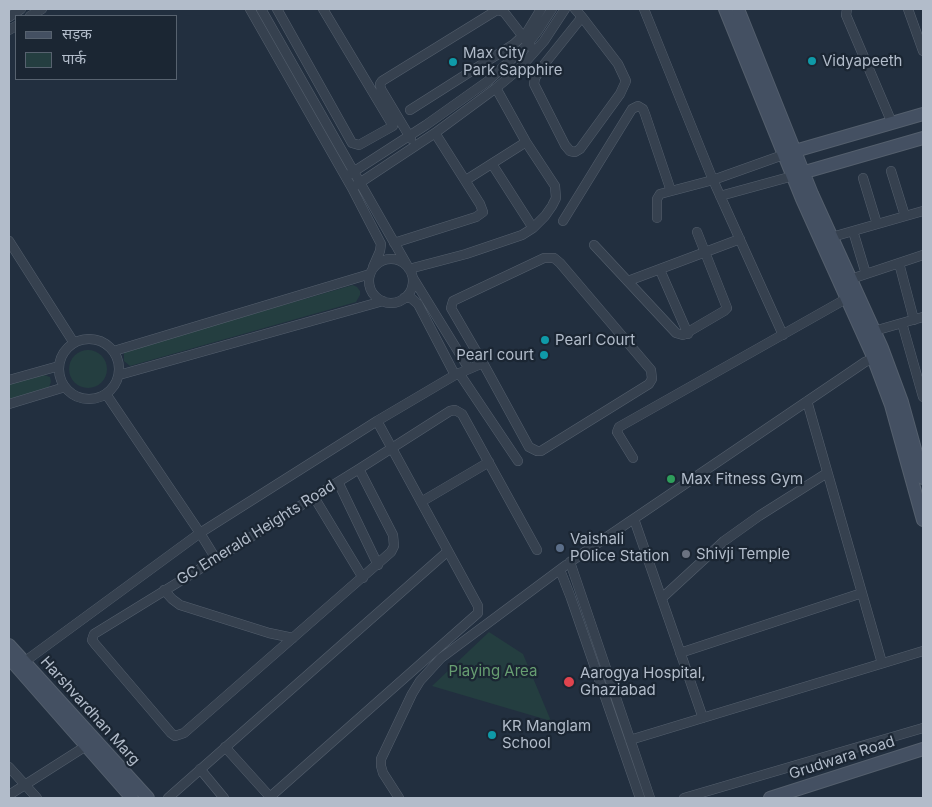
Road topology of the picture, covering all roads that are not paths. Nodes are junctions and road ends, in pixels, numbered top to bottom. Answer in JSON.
{"nodes":[{"id":1,"x":21,"y":9,"type":"edge"},
{"id":2,"x":250,"y":9,"type":"edge"},
{"id":3,"x":261,"y":9,"type":"edge"},
{"id":4,"x":277,"y":9,"type":"edge"},
{"id":5,"x":323,"y":9,"type":"edge"},
{"id":6,"x":542,"y":9,"type":"edge"},
{"id":7,"x":552,"y":9,"type":"edge"},
{"id":8,"x":564,"y":9,"type":"edge"},
{"id":9,"x":575,"y":9,"type":"edge"},
{"id":10,"x":644,"y":9,"type":"edge"},
{"id":11,"x":726,"y":9,"type":"edge"},
{"id":12,"x":738,"y":9,"type":"edge"},
{"id":13,"x":847,"y":9,"type":"edge"},
{"id":14,"x":908,"y":9,"type":"edge"},
{"id":15,"x":9,"y":17,"type":"edge"},
{"id":16,"x":582,"y":17,"type":"junction"},
{"id":17,"x":525,"y":40,"type":"junction"},
{"id":18,"x":923,"y":51,"type":"edge"},
{"id":19,"x":534,"y":52,"type":"junction"},
{"id":20,"x":496,"y":88,"type":"junction"},
{"id":21,"x":410,"y":110,"type":"dead end"},
{"id":22,"x":923,"y":114,"type":"edge"},
{"id":23,"x":892,"y":123,"type":"junction"},
{"id":24,"x":436,"y":133,"type":"junction"},
{"id":25,"x":409,"y":136,"type":"junction"},
{"id":26,"x":923,"y":138,"type":"edge"},
{"id":27,"x":526,"y":142,"type":"junction"},
{"id":28,"x":416,"y":146,"type":"junction"},
{"id":29,"x":789,"y":152,"type":"junction"},
{"id":30,"x":492,"y":164,"type":"junction"},
{"id":31,"x":891,"y":172,"type":"dead end"},
{"id":32,"x":799,"y":174,"type":"junction"},
{"id":33,"x":350,"y":175,"type":"junction"},
{"id":34,"x":863,"y":178,"type":"dead end"},
{"id":35,"x":466,"y":180,"type":"junction"},
{"id":36,"x":713,"y":180,"type":"junction"},
{"id":37,"x":356,"y":185,"type":"junction"},
{"id":38,"x":671,"y":191,"type":"junction"},
{"id":39,"x":720,"y":196,"type":"junction"},
{"id":40,"x":923,"y":211,"type":"edge"},
{"id":41,"x":906,"y":216,"type":"junction"},
{"id":42,"x":657,"y":218,"type":"dead end"},
{"id":43,"x":563,"y":221,"type":"dead end"},
{"id":44,"x":877,"y":224,"type":"junction"},
{"id":45,"x":533,"y":228,"type":"junction"},
{"id":46,"x":853,"y":231,"type":"junction"},
{"id":47,"x":697,"y":232,"type":"dead end"},
{"id":48,"x":832,"y":237,"type":"junction"},
{"id":49,"x":740,"y":239,"type":"junction"},
{"id":50,"x":9,"y":241,"type":"edge"},
{"id":51,"x":394,"y":243,"type":"junction"},
{"id":52,"x":594,"y":245,"type":"dead end"},
{"id":53,"x":705,"y":252,"type":"junction"},
{"id":54,"x":923,"y":255,"type":"edge"},
{"id":55,"x":899,"y":263,"type":"junction"},
{"id":56,"x":660,"y":270,"type":"junction"},
{"id":57,"x":372,"y":271,"type":"junction"},
{"id":58,"x":410,"y":271,"type":"junction"},
{"id":59,"x":866,"y":274,"type":"junction"},
{"id":60,"x":851,"y":279,"type":"junction"},
{"id":61,"x":628,"y":282,"type":"junction"},
{"id":62,"x":852,"y":295,"type":"junction"},
{"id":63,"x":404,"y":298,"type":"junction"},
{"id":64,"x":382,"y":301,"type":"junction"},
{"id":65,"x":923,"y":317,"type":"edge"},
{"id":66,"x":914,"y":320,"type":"junction"},
{"id":67,"x":902,"y":323,"type":"junction"},
{"id":68,"x":874,"y":331,"type":"junction"},
{"id":69,"x":688,"y":334,"type":"junction"},
{"id":70,"x":783,"y":334,"type":"junction"},
{"id":71,"x":74,"y":343,"type":"junction"},
{"id":72,"x":114,"y":351,"type":"junction"},
{"id":73,"x":879,"y":357,"type":"junction"},
{"id":74,"x":483,"y":363,"type":"junction"},
{"id":75,"x":59,"y":366,"type":"junction"},
{"id":76,"x":469,"y":369,"type":"junction"},
{"id":77,"x":457,"y":374,"type":"junction"},
{"id":78,"x":119,"y":375,"type":"junction"},
{"id":79,"x":9,"y":380,"type":"edge"},
{"id":80,"x":65,"y":387,"type":"junction"},
{"id":81,"x":106,"y":394,"type":"junction"},
{"id":82,"x":923,"y":397,"type":"edge"},
{"id":83,"x":807,"y":401,"type":"junction"},
{"id":84,"x":9,"y":404,"type":"edge"},
{"id":85,"x":377,"y":421,"type":"junction"},
{"id":86,"x":392,"y":448,"type":"junction"},
{"id":87,"x":632,"y":458,"type":"dead end"},
{"id":88,"x":518,"y":461,"type":"dead end"},
{"id":89,"x":489,"y":462,"type":"junction"},
{"id":90,"x":359,"y":469,"type":"junction"},
{"id":91,"x":827,"y":473,"type":"junction"},
{"id":92,"x":923,"y":478,"type":"edge"},
{"id":93,"x":338,"y":482,"type":"junction"},
{"id":94,"x":314,"y":497,"type":"junction"},
{"id":95,"x":421,"y":502,"type":"junction"},
{"id":96,"x":634,"y":519,"type":"junction"},
{"id":97,"x":923,"y":520,"type":"edge"},
{"id":98,"x":200,"y":533,"type":"junction"},
{"id":99,"x":537,"y":550,"type":"dead end"},
{"id":100,"x":448,"y":552,"type":"junction"},
{"id":101,"x":216,"y":560,"type":"junction"},
{"id":102,"x":378,"y":565,"type":"junction"},
{"id":103,"x":362,"y":578,"type":"junction"},
{"id":104,"x":164,"y":590,"type":"junction"},
{"id":105,"x":862,"y":593,"type":"junction"},
{"id":106,"x":662,"y":598,"type":"junction"},
{"id":107,"x":293,"y":638,"type":"junction"},
{"id":108,"x":9,"y":645,"type":"edge"},
{"id":109,"x":923,"y":651,"type":"edge"},
{"id":110,"x":680,"y":653,"type":"junction"},
{"id":111,"x":17,"y":662,"type":"edge"},
{"id":112,"x":882,"y":663,"type":"junction"},
{"id":113,"x":703,"y":718,"type":"junction"},
{"id":114,"x":923,"y":728,"type":"edge"},
{"id":115,"x":630,"y":740,"type":"junction"},
{"id":116,"x":86,"y":746,"type":"junction"},
{"id":117,"x":225,"y":747,"type":"junction"},
{"id":118,"x":923,"y":749,"type":"edge"},
{"id":119,"x":9,"y":767,"type":"edge"},
{"id":120,"x":200,"y":770,"type":"junction"},
{"id":121,"x":25,"y":785,"type":"junction"},
{"id":122,"x":9,"y":795,"type":"edge"},
{"id":123,"x":173,"y":796,"type":"edge"},
{"id":124,"x":270,"y":797,"type":"edge"},
{"id":125,"x":37,"y":798,"type":"edge"},
{"id":126,"x":132,"y":798,"type":"edge"},
{"id":127,"x":148,"y":798,"type":"edge"},
{"id":128,"x":224,"y":798,"type":"edge"},
{"id":129,"x":399,"y":798,"type":"edge"},
{"id":130,"x":640,"y":798,"type":"edge"},
{"id":131,"x":650,"y":798,"type":"edge"},
{"id":132,"x":684,"y":798,"type":"edge"},
{"id":133,"x":770,"y":798,"type":"edge"}],
"edges":[{"from":1,"to":15,"type":"street"},
{"from":2,"to":33,"type":"street"},
{"from":3,"to":33,"type":"street"},
{"from":4,"to":5,"type":"street"},
{"from":6,"to":17,"type":"street"},
{"from":7,"to":17,"type":"street"},
{"from":8,"to":19,"type":"street"},
{"from":9,"to":16,"type":"street"},
{"from":10,"to":36,"type":"street"},
{"from":11,"to":29,"type":"street"},
{"from":12,"to":29,"type":"street"},
{"from":13,"to":23,"type":"street"},
{"from":14,"to":18,"type":"street"},
{"from":16,"to":16,"type":"street"},
{"from":17,"to":19,"type":"street"},
{"from":17,"to":21,"type":"street"},
{"from":17,"to":25,"type":"street"},
{"from":17,"to":25,"type":"street"},
{"from":19,"to":20,"type":"street"},
{"from":20,"to":24,"type":"street"},
{"from":20,"to":27,"type":"street"},
{"from":22,"to":23,"type":"street"},
{"from":23,"to":29,"type":"street"},
{"from":24,"to":28,"type":"street"},
{"from":24,"to":35,"type":"street"},
{"from":25,"to":28,"type":"street"},
{"from":25,"to":33,"type":"street"},
{"from":26,"to":32,"type":"street"},
{"from":27,"to":30,"type":"street"},
{"from":27,"to":45,"type":"street"},
{"from":28,"to":37,"type":"street"},
{"from":29,"to":32,"type":"street"},
{"from":29,"to":36,"type":"street"},
{"from":30,"to":35,"type":"street"},
{"from":30,"to":45,"type":"street"},
{"from":31,"to":41,"type":"street"},
{"from":32,"to":39,"type":"street"},
{"from":32,"to":48,"type":"street"},
{"from":32,"to":62,"type":"street"},
{"from":33,"to":37,"type":"street"},
{"from":34,"to":44,"type":"street"},
{"from":35,"to":51,"type":"street"},
{"from":36,"to":38,"type":"street"},
{"from":36,"to":39,"type":"street"},
{"from":37,"to":51,"type":"street"},
{"from":37,"to":57,"type":"street"},
{"from":38,"to":42,"type":"street"},
{"from":38,"to":43,"type":"street"},
{"from":39,"to":49,"type":"street"},
{"from":40,"to":41,"type":"street"},
{"from":41,"to":44,"type":"street"},
{"from":44,"to":46,"type":"street"},
{"from":45,"to":58,"type":"street"},
{"from":46,"to":48,"type":"street"},
{"from":46,"to":59,"type":"street"},
{"from":47,"to":53,"type":"street"},
{"from":48,"to":60,"type":"street"},
{"from":49,"to":53,"type":"street"},
{"from":49,"to":70,"type":"street"},
{"from":50,"to":71,"type":"street"},
{"from":51,"to":58,"type":"street"},
{"from":52,"to":61,"type":"street"},
{"from":53,"to":56,"type":"street"},
{"from":53,"to":69,"type":"street"},
{"from":54,"to":55,"type":"street"},
{"from":55,"to":59,"type":"street"},
{"from":55,"to":66,"type":"street"},
{"from":56,"to":61,"type":"street"},
{"from":56,"to":69,"type":"street"},
{"from":57,"to":58,"type":"street"},
{"from":57,"to":64,"type":"street"},
{"from":57,"to":72,"type":"street"},
{"from":58,"to":63,"type":"street"},
{"from":58,"to":76,"type":"street"},
{"from":59,"to":60,"type":"street"},
{"from":60,"to":62,"type":"street"},
{"from":61,"to":69,"type":"street"},
{"from":62,"to":68,"type":"street"},
{"from":62,"to":70,"type":"street"},
{"from":62,"to":73,"type":"street"},
{"from":63,"to":64,"type":"street"},
{"from":63,"to":77,"type":"street"},
{"from":64,"to":78,"type":"street"},
{"from":65,"to":66,"type":"street"},
{"from":66,"to":67,"type":"street"},
{"from":67,"to":68,"type":"street"},
{"from":67,"to":82,"type":"street"},
{"from":68,"to":73,"type":"street"},
{"from":70,"to":87,"type":"street"},
{"from":71,"to":72,"type":"street"},
{"from":71,"to":75,"type":"street"},
{"from":72,"to":78,"type":"street"},
{"from":73,"to":83,"type":"street"},
{"from":73,"to":92,"type":"street"},
{"from":73,"to":97,"type":"street"},
{"from":74,"to":74,"type":"street"},
{"from":74,"to":76,"type":"street"},
{"from":75,"to":79,"type":"street"},
{"from":75,"to":80,"type":"street"},
{"from":76,"to":77,"type":"street"},
{"from":77,"to":85,"type":"street"},
{"from":77,"to":88,"type":"street"},
{"from":78,"to":81,"type":"street"},
{"from":80,"to":81,"type":"street"},
{"from":80,"to":84,"type":"street"},
{"from":81,"to":98,"type":"street"},
{"from":83,"to":91,"type":"street"},
{"from":83,"to":96,"type":"street"},
{"from":85,"to":86,"type":"street"},
{"from":85,"to":98,"type":"street"},
{"from":86,"to":89,"type":"street","name":"GC Emerald Heights Road"},
{"from":86,"to":90,"type":"street","name":"GC Emerald Heights Road"},
{"from":86,"to":95,"type":"street"},
{"from":89,"to":95,"type":"street"},
{"from":89,"to":99,"type":"street","name":"GC Emerald Heights Road"},
{"from":90,"to":93,"type":"street","name":"GC Emerald Heights Road"},
{"from":90,"to":102,"type":"street"},
{"from":91,"to":105,"type":"street"},
{"from":91,"to":106,"type":"street"},
{"from":93,"to":94,"type":"street","name":"GC Emerald Heights Road"},
{"from":93,"to":102,"type":"street"},
{"from":94,"to":101,"type":"street","name":"GC Emerald Heights Road"},
{"from":94,"to":103,"type":"street"},
{"from":95,"to":100,"type":"street"},
{"from":96,"to":106,"type":"street"},
{"from":96,"to":115,"type":"street"},
{"from":98,"to":101,"type":"street"},
{"from":98,"to":111,"type":"street"},
{"from":100,"to":117,"type":"street"},
{"from":100,"to":124,"type":"street"},
{"from":101,"to":104,"type":"street","name":"GC Emerald Heights Road"},
{"from":102,"to":103,"type":"street"},
{"from":103,"to":107,"type":"street"},
{"from":104,"to":107,"type":"street","name":"GC Emerald Heights Road"},
{"from":104,"to":107,"type":"street"},
{"from":105,"to":110,"type":"street"},
{"from":105,"to":112,"type":"street"},
{"from":106,"to":110,"type":"street"},
{"from":108,"to":111,"type":"street","name":"Harshvardhan Marg"},
{"from":109,"to":112,"type":"street"},
{"from":110,"to":113,"type":"street"},
{"from":111,"to":116,"type":"street","name":"Harshvardhan Marg"},
{"from":111,"to":127,"type":"street","name":"Harshvardhan Marg"},
{"from":112,"to":113,"type":"street"},
{"from":113,"to":115,"type":"street"},
{"from":114,"to":132,"type":"street"},
{"from":115,"to":131,"type":"street"},
{"from":116,"to":121,"type":"street"},
{"from":116,"to":126,"type":"street","name":"Harshvardhan Marg"},
{"from":117,"to":120,"type":"street"},
{"from":117,"to":124,"type":"street"},
{"from":118,"to":133,"type":"street","name":"Grudwara Road"},
{"from":119,"to":121,"type":"street"},
{"from":120,"to":123,"type":"street"},
{"from":120,"to":128,"type":"street"},
{"from":121,"to":122,"type":"street"},
{"from":121,"to":125,"type":"street"},
{"from":129,"to":130,"type":"street"}]}
